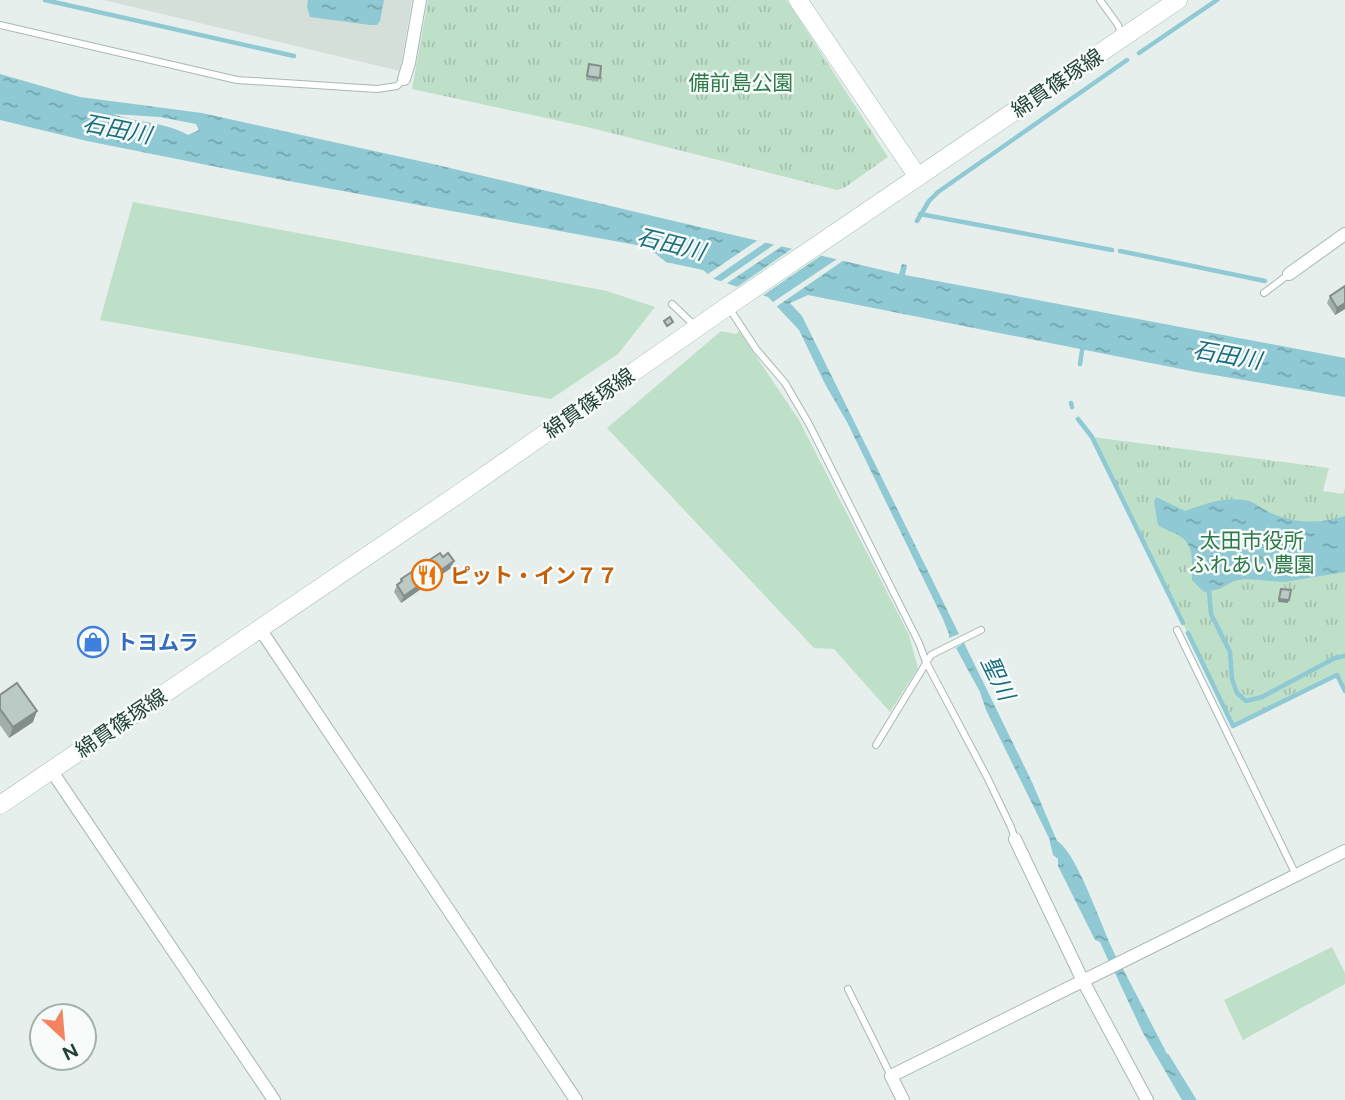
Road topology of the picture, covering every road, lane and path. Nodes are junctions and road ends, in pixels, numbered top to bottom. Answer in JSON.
{"nodes":[{"id":1,"x":420,"y":0,"type":"edge"},
{"id":2,"x":798,"y":0,"type":"edge"},
{"id":3,"x":1100,"y":0,"type":"edge"},
{"id":4,"x":1178,"y":0,"type":"edge"},
{"id":5,"x":0,"y":25,"type":"edge"},
{"id":6,"x":1123,"y":38,"type":"junction"},
{"id":7,"x":404,"y":79,"type":"joint"},
{"id":8,"x":919,"y":177,"type":"junction"},
{"id":9,"x":1345,"y":234,"type":"edge"},
{"id":10,"x":1289,"y":274,"type":"joint"},
{"id":11,"x":1264,"y":293,"type":"dead end"},
{"id":12,"x":672,"y":304,"type":"dead end"},
{"id":13,"x":732,"y":304,"type":"junction"},
{"id":14,"x":697,"y":328,"type":"junction"},
{"id":15,"x":260,"y":629,"type":"junction"},
{"id":16,"x":981,"y":630,"type":"dead end"},
{"id":17,"x":1177,"y":630,"type":"dead end"},
{"id":18,"x":926,"y":662,"type":"junction"},
{"id":19,"x":876,"y":745,"type":"dead end"},
{"id":20,"x":51,"y":770,"type":"junction"},
{"id":21,"x":0,"y":805,"type":"edge"},
{"id":22,"x":1015,"y":839,"type":"joint"},
{"id":23,"x":1345,"y":851,"type":"edge"},
{"id":24,"x":1296,"y":875,"type":"junction"},
{"id":25,"x":1087,"y":979,"type":"junction"},
{"id":26,"x":848,"y":989,"type":"dead end"},
{"id":27,"x":891,"y":1076,"type":"junction"},
{"id":28,"x":274,"y":1100,"type":"edge"},
{"id":29,"x":576,"y":1100,"type":"edge"},
{"id":30,"x":903,"y":1100,"type":"edge"},
{"id":31,"x":1147,"y":1100,"type":"edge"}],
"edges":[{"from":1,"to":7,"type":"street"},
{"from":2,"to":8,"type":"main road"},
{"from":3,"to":6,"type":"lane"},
{"from":4,"to":6,"type":"main road","name":"綿貫篠塚線"},
{"from":5,"to":7,"type":"lane"},
{"from":6,"to":8,"type":"main road","name":"綿貫篠塚線"},
{"from":8,"to":13,"type":"main road","name":"綿貫篠塚線"},
{"from":9,"to":10,"type":"street"},
{"from":10,"to":11,"type":"lane"},
{"from":12,"to":14,"type":"lane"},
{"from":13,"to":14,"type":"main road","name":"綿貫篠塚線"},
{"from":13,"to":18,"type":"lane"},
{"from":14,"to":15,"type":"main road","name":"綿貫篠塚線"},
{"from":15,"to":20,"type":"main road","name":"綿貫篠塚線"},
{"from":15,"to":29,"type":"street"},
{"from":16,"to":18,"type":"lane"},
{"from":17,"to":24,"type":"lane"},
{"from":18,"to":19,"type":"lane"},
{"from":18,"to":22,"type":"lane"},
{"from":20,"to":21,"type":"main road","name":"綿貫篠塚線"},
{"from":20,"to":28,"type":"street"},
{"from":22,"to":25,"type":"street"},
{"from":23,"to":24,"type":"street"},
{"from":24,"to":25,"type":"street"},
{"from":25,"to":27,"type":"street"},
{"from":25,"to":31,"type":"street"},
{"from":26,"to":27,"type":"lane"},
{"from":27,"to":30,"type":"street"}]}
